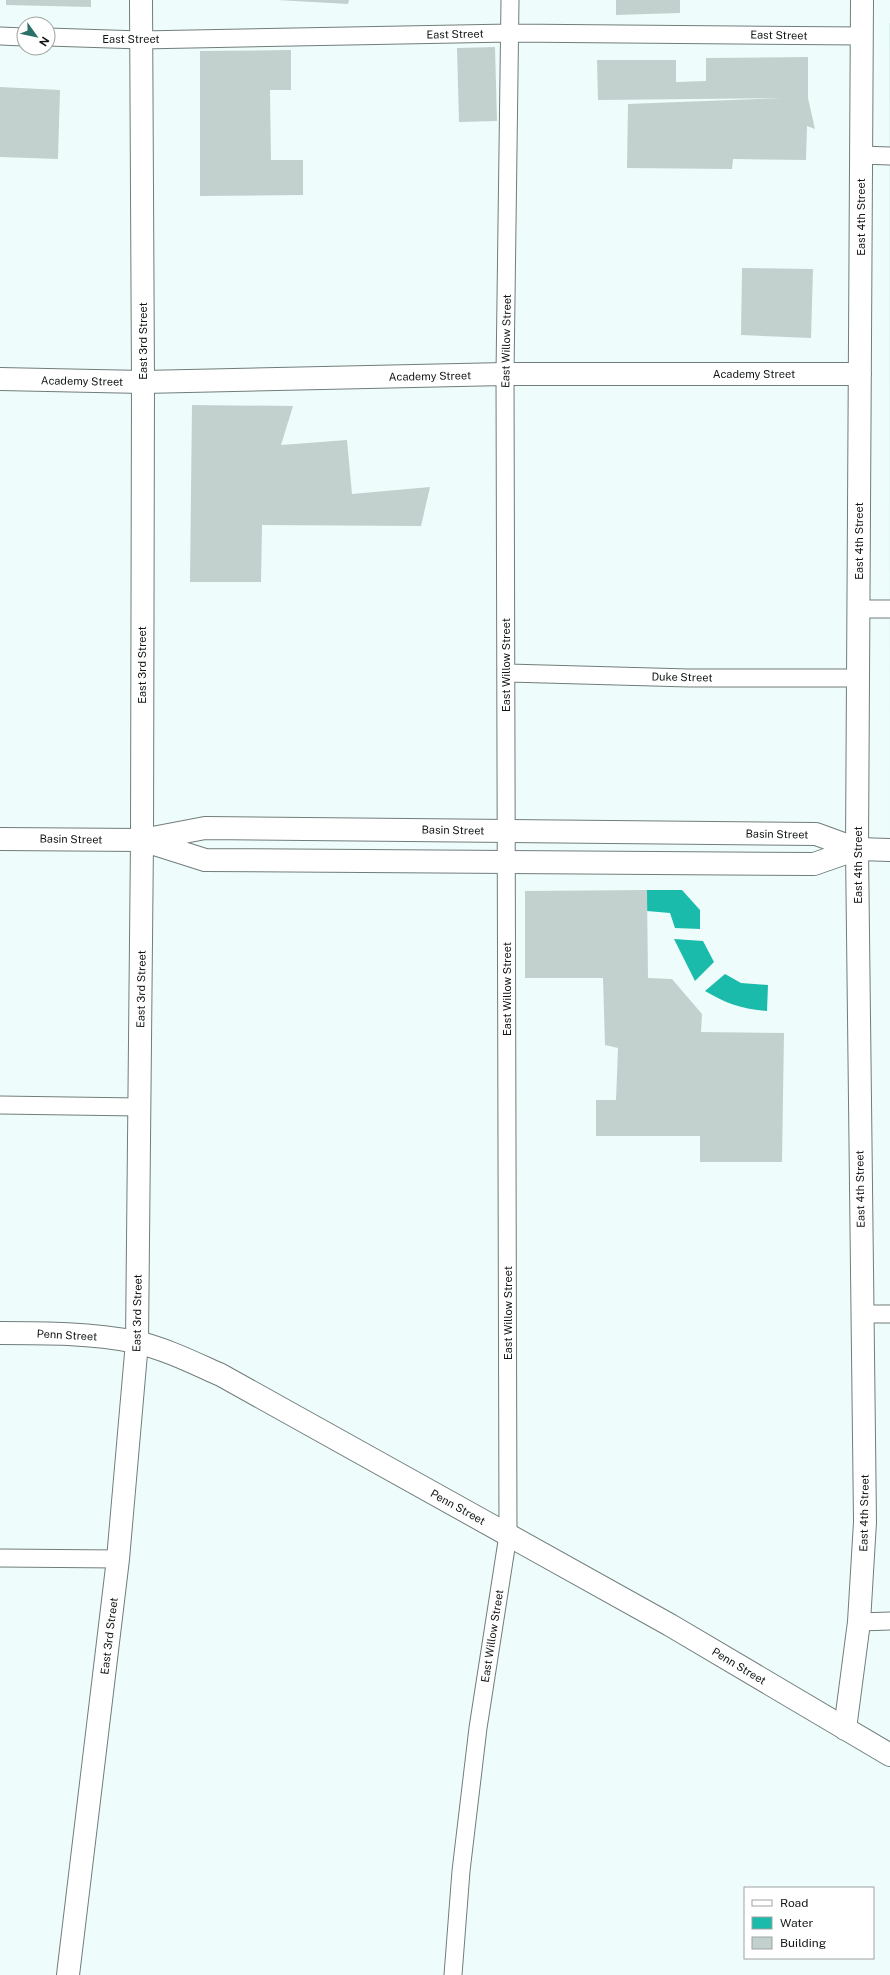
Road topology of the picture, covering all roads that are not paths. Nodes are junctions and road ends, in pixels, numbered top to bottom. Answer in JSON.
{"nodes":[{"id":1,"x":141,"y":0,"type":"edge"},
{"id":2,"x":510,"y":0,"type":"edge"},
{"id":3,"x":862,"y":0,"type":"edge"},
{"id":4,"x":510,"y":33,"type":"junction"},
{"id":5,"x":0,"y":36,"type":"edge"},
{"id":6,"x":862,"y":36,"type":"junction"},
{"id":7,"x":16,"y":37,"type":"edge"},
{"id":8,"x":56,"y":37,"type":"edge"},
{"id":9,"x":141,"y":40,"type":"junction"},
{"id":10,"x":861,"y":155,"type":"junction"},
{"id":11,"x":890,"y":156,"type":"edge"},
{"id":12,"x":505,"y":374,"type":"junction"},
{"id":13,"x":860,"y":374,"type":"junction"},
{"id":14,"x":0,"y":379,"type":"edge"},
{"id":15,"x":143,"y":382,"type":"junction"},
{"id":16,"x":859,"y":609,"type":"junction"},
{"id":17,"x":890,"y":609,"type":"edge"},
{"id":18,"x":506,"y":673,"type":"junction"},
{"id":19,"x":858,"y":678,"type":"junction"},
{"id":20,"x":507,"y":831,"type":"junction"},
{"id":21,"x":0,"y":838,"type":"edge"},
{"id":22,"x":142,"y":840,"type":"junction"},
{"id":23,"x":857,"y":849,"type":"junction"},
{"id":24,"x":890,"y":850,"type":"edge"},
{"id":25,"x":507,"y":862,"type":"junction"},
{"id":26,"x":0,"y":1105,"type":"edge"},
{"id":27,"x":140,"y":1107,"type":"junction"},
{"id":28,"x":861,"y":1314,"type":"junction"},
{"id":29,"x":890,"y":1314,"type":"edge"},
{"id":30,"x":0,"y":1333,"type":"edge"},
{"id":31,"x":137,"y":1342,"type":"junction"},
{"id":32,"x":508,"y":1535,"type":"junction"},
{"id":33,"x":0,"y":1558,"type":"edge"},
{"id":34,"x":118,"y":1559,"type":"junction"},
{"id":35,"x":890,"y":1621,"type":"edge"},
{"id":36,"x":859,"y":1622,"type":"junction"},
{"id":37,"x":844,"y":1729,"type":"junction"},
{"id":38,"x":890,"y":1755,"type":"edge"},
{"id":39,"x":68,"y":1975,"type":"edge"},
{"id":40,"x":453,"y":1975,"type":"edge"}],
"edges":[{"from":1,"to":9,"type":"street","name":"East 3rd Street"},
{"from":2,"to":4,"type":"lane","name":"East Willow Street"},
{"from":3,"to":6,"type":"street","name":"East 4th Street"},
{"from":4,"to":6,"type":"lane","name":"East Street"},
{"from":4,"to":9,"type":"lane","name":"East Street"},
{"from":4,"to":12,"type":"lane","name":"East Willow Street"},
{"from":5,"to":7,"type":"lane"},
{"from":6,"to":10,"type":"street","name":"East 4th Street"},
{"from":8,"to":9,"type":"lane","name":"East Street"},
{"from":9,"to":15,"type":"street","name":"East 3rd Street"},
{"from":10,"to":11,"type":"lane"},
{"from":10,"to":13,"type":"street","name":"East 4th Street"},
{"from":12,"to":13,"type":"street","name":"Academy Street"},
{"from":12,"to":15,"type":"street","name":"Academy Street"},
{"from":12,"to":18,"type":"lane","name":"East Willow Street"},
{"from":13,"to":16,"type":"street","name":"East 4th Street"},
{"from":14,"to":15,"type":"street","name":"Academy Street"},
{"from":15,"to":22,"type":"street","name":"East 3rd Street"},
{"from":16,"to":17,"type":"lane"},
{"from":16,"to":19,"type":"street","name":"East 4th Street"},
{"from":18,"to":19,"type":"lane","name":"Duke Street"},
{"from":18,"to":20,"type":"lane","name":"East Willow Street"},
{"from":19,"to":23,"type":"street","name":"East 4th Street"},
{"from":20,"to":22,"type":"street","name":"Basin Street"},
{"from":20,"to":23,"type":"street","name":"Basin Street"},
{"from":20,"to":25,"type":"lane","name":"East Willow Street"},
{"from":21,"to":22,"type":"street","name":"Basin Street"},
{"from":22,"to":25,"type":"street","name":"Basin Street"},
{"from":22,"to":27,"type":"street","name":"East 3rd Street"},
{"from":23,"to":24,"type":"street"},
{"from":23,"to":25,"type":"street","name":"Basin Street"},
{"from":23,"to":28,"type":"street","name":"East 4th Street"},
{"from":25,"to":32,"type":"lane","name":"East Willow Street"},
{"from":26,"to":27,"type":"lane"},
{"from":27,"to":31,"type":"street","name":"East 3rd Street"},
{"from":28,"to":29,"type":"lane"},
{"from":28,"to":36,"type":"street","name":"East 4th Street"},
{"from":30,"to":31,"type":"street","name":"Penn Street"},
{"from":31,"to":32,"type":"street","name":"Penn Street"},
{"from":31,"to":34,"type":"street","name":"East 3rd Street"},
{"from":32,"to":37,"type":"street","name":"Penn Street"},
{"from":32,"to":40,"type":"lane","name":"East Willow Street"},
{"from":33,"to":34,"type":"lane"},
{"from":34,"to":39,"type":"street","name":"East 3rd Street"},
{"from":35,"to":36,"type":"lane"},
{"from":36,"to":37,"type":"street","name":"East 4th Street"},
{"from":37,"to":38,"type":"street","name":"Penn Street"}]}
